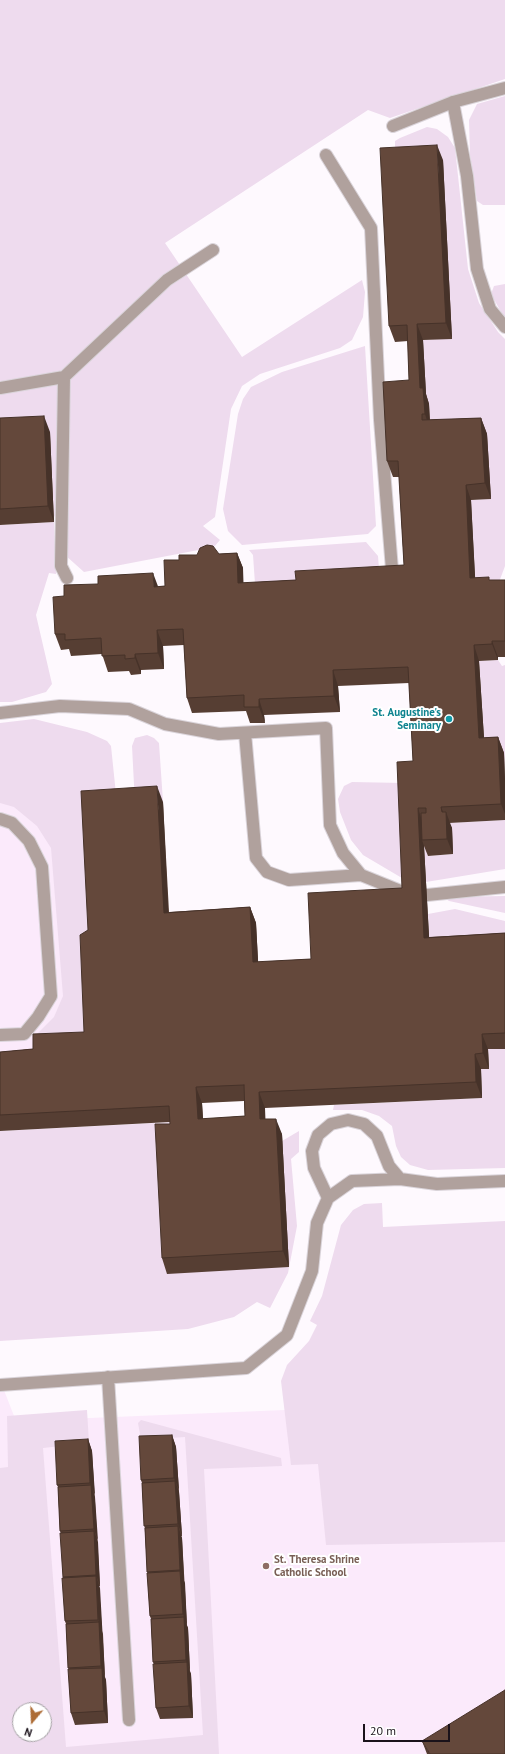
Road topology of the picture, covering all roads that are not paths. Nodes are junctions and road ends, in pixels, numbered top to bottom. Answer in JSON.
{"nodes":[{"id":1,"x":505,"y":88,"type":"edge"},
{"id":2,"x":453,"y":102,"type":"junction"},
{"id":3,"x":393,"y":126,"type":"dead end"},
{"id":4,"x":326,"y":155,"type":"dead end"},
{"id":5,"x":214,"y":250,"type":"dead end"},
{"id":6,"x":505,"y":327,"type":"edge"},
{"id":7,"x":64,"y":377,"type":"junction"},
{"id":8,"x":0,"y":388,"type":"edge"},
{"id":9,"x":66,"y":578,"type":"dead end"},
{"id":10,"x":393,"y":582,"type":"edge"},
{"id":11,"x":0,"y":713,"type":"edge"},
{"id":12,"x":245,"y":733,"type":"junction"},
{"id":13,"x":0,"y":819,"type":"edge"},
{"id":14,"x":361,"y":875,"type":"junction"},
{"id":15,"x":505,"y":887,"type":"edge"},
{"id":16,"x":408,"y":894,"type":"edge"},
{"id":17,"x":427,"y":895,"type":"dead end"},
{"id":18,"x":0,"y":1036,"type":"edge"},
{"id":19,"x":400,"y":1179,"type":"junction"},
{"id":20,"x":505,"y":1181,"type":"edge"},
{"id":21,"x":328,"y":1198,"type":"junction"},
{"id":22,"x":108,"y":1377,"type":"junction"},
{"id":23,"x":0,"y":1384,"type":"edge"},
{"id":24,"x":129,"y":1720,"type":"dead end"}],
"edges":[{"from":1,"to":2,"type":"lane"},
{"from":2,"to":3,"type":"lane"},
{"from":2,"to":6,"type":"lane"},
{"from":4,"to":10,"type":"lane"},
{"from":5,"to":7,"type":"lane"},
{"from":7,"to":8,"type":"lane"},
{"from":7,"to":9,"type":"lane"},
{"from":11,"to":12,"type":"lane"},
{"from":12,"to":14,"type":"lane"},
{"from":12,"to":14,"type":"lane"},
{"from":13,"to":18,"type":"lane"},
{"from":14,"to":16,"type":"lane"},
{"from":15,"to":17,"type":"lane"},
{"from":19,"to":20,"type":"lane"},
{"from":19,"to":21,"type":"lane"},
{"from":19,"to":21,"type":"lane"},
{"from":21,"to":22,"type":"lane"},
{"from":22,"to":23,"type":"lane"},
{"from":22,"to":24,"type":"lane"}]}
